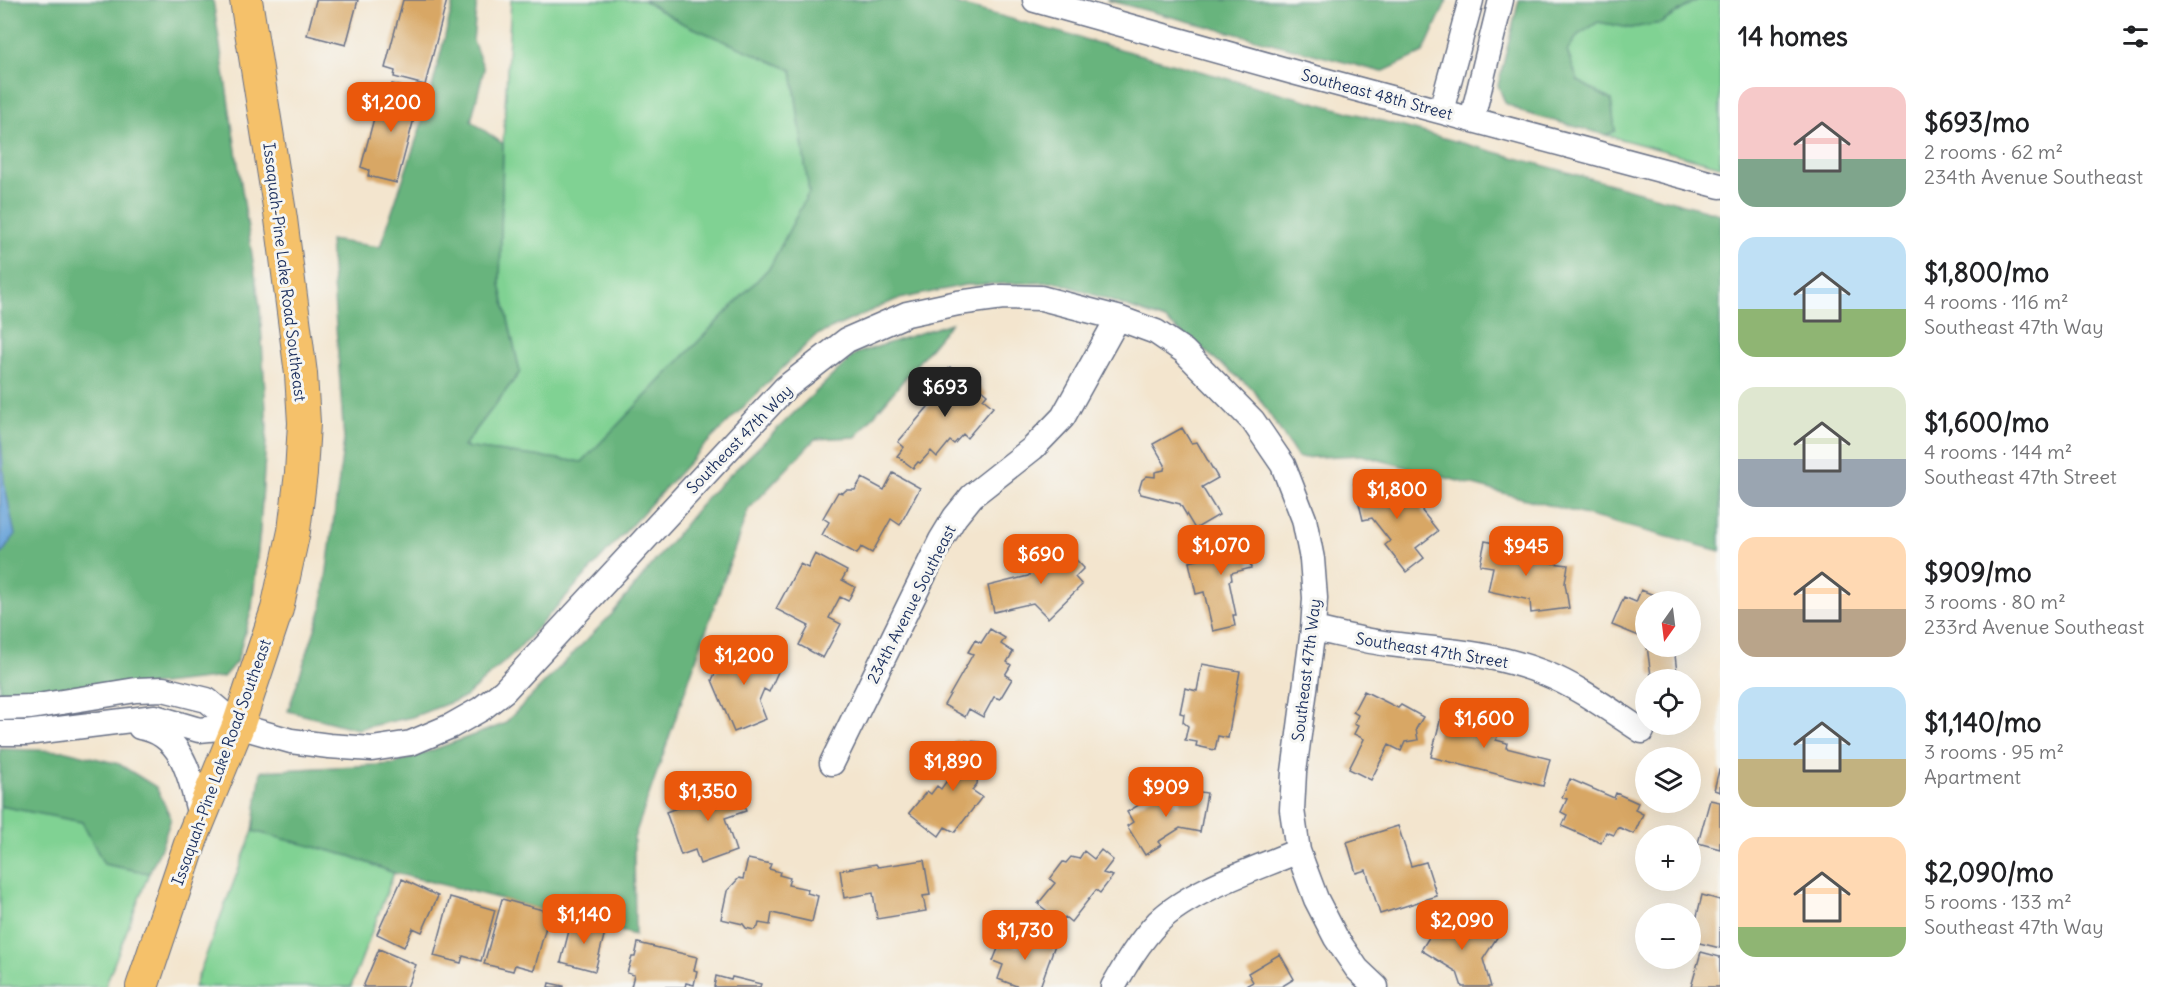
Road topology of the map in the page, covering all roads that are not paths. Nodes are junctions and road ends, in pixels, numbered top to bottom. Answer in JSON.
{"nodes":[{"id":1,"x":246,"y":0,"type":"edge"},
{"id":2,"x":1035,"y":0,"type":"edge"},
{"id":3,"x":1471,"y":0,"type":"edge"},
{"id":4,"x":1501,"y":0,"type":"edge"},
{"id":5,"x":1441,"y":111,"type":"junction"},
{"id":6,"x":1472,"y":119,"type":"junction"},
{"id":7,"x":1720,"y":186,"type":"edge"},
{"id":8,"x":1118,"y":318,"type":"junction"},
{"id":9,"x":1313,"y":630,"type":"junction"},
{"id":10,"x":0,"y":708,"type":"edge"},
{"id":11,"x":102,"y":722,"type":"junction"},
{"id":12,"x":238,"y":726,"type":"junction"},
{"id":13,"x":1635,"y":726,"type":"edge"},
{"id":14,"x":0,"y":733,"type":"edge"},
{"id":15,"x":832,"y":763,"type":"dead end"},
{"id":16,"x":200,"y":816,"type":"junction"},
{"id":17,"x":1298,"y":851,"type":"junction"},
{"id":18,"x":142,"y":987,"type":"edge"},
{"id":19,"x":1113,"y":987,"type":"edge"},
{"id":20,"x":1376,"y":987,"type":"edge"}],
"edges":[{"from":1,"to":12,"type":"main road","name":"Issaquah-Pine Lake Road Southeast"},
{"from":2,"to":5,"type":"street","name":"Southeast 48th Street"},
{"from":3,"to":5,"type":"street"},
{"from":4,"to":6,"type":"street"},
{"from":5,"to":6,"type":"street","name":"Southeast 48th Street"},
{"from":6,"to":7,"type":"street","name":"Southeast 48th Street"},
{"from":8,"to":9,"type":"street","name":"Southeast 47th Way"},
{"from":8,"to":12,"type":"street","name":"Southeast 47th Way"},
{"from":8,"to":15,"type":"street","name":"234th Avenue Southeast"},
{"from":9,"to":13,"type":"street","name":"Southeast 47th Street"},
{"from":9,"to":17,"type":"street","name":"Southeast 47th Way"},
{"from":10,"to":12,"type":"street"},
{"from":11,"to":12,"type":"street"},
{"from":11,"to":14,"type":"street"},
{"from":11,"to":16,"type":"street"},
{"from":12,"to":16,"type":"main road","name":"Issaquah-Pine Lake Road Southeast"},
{"from":16,"to":18,"type":"main road","name":"Issaquah-Pine Lake Road Southeast"},
{"from":17,"to":19,"type":"street"},
{"from":17,"to":20,"type":"street","name":"Southeast 47th Way"}]}
